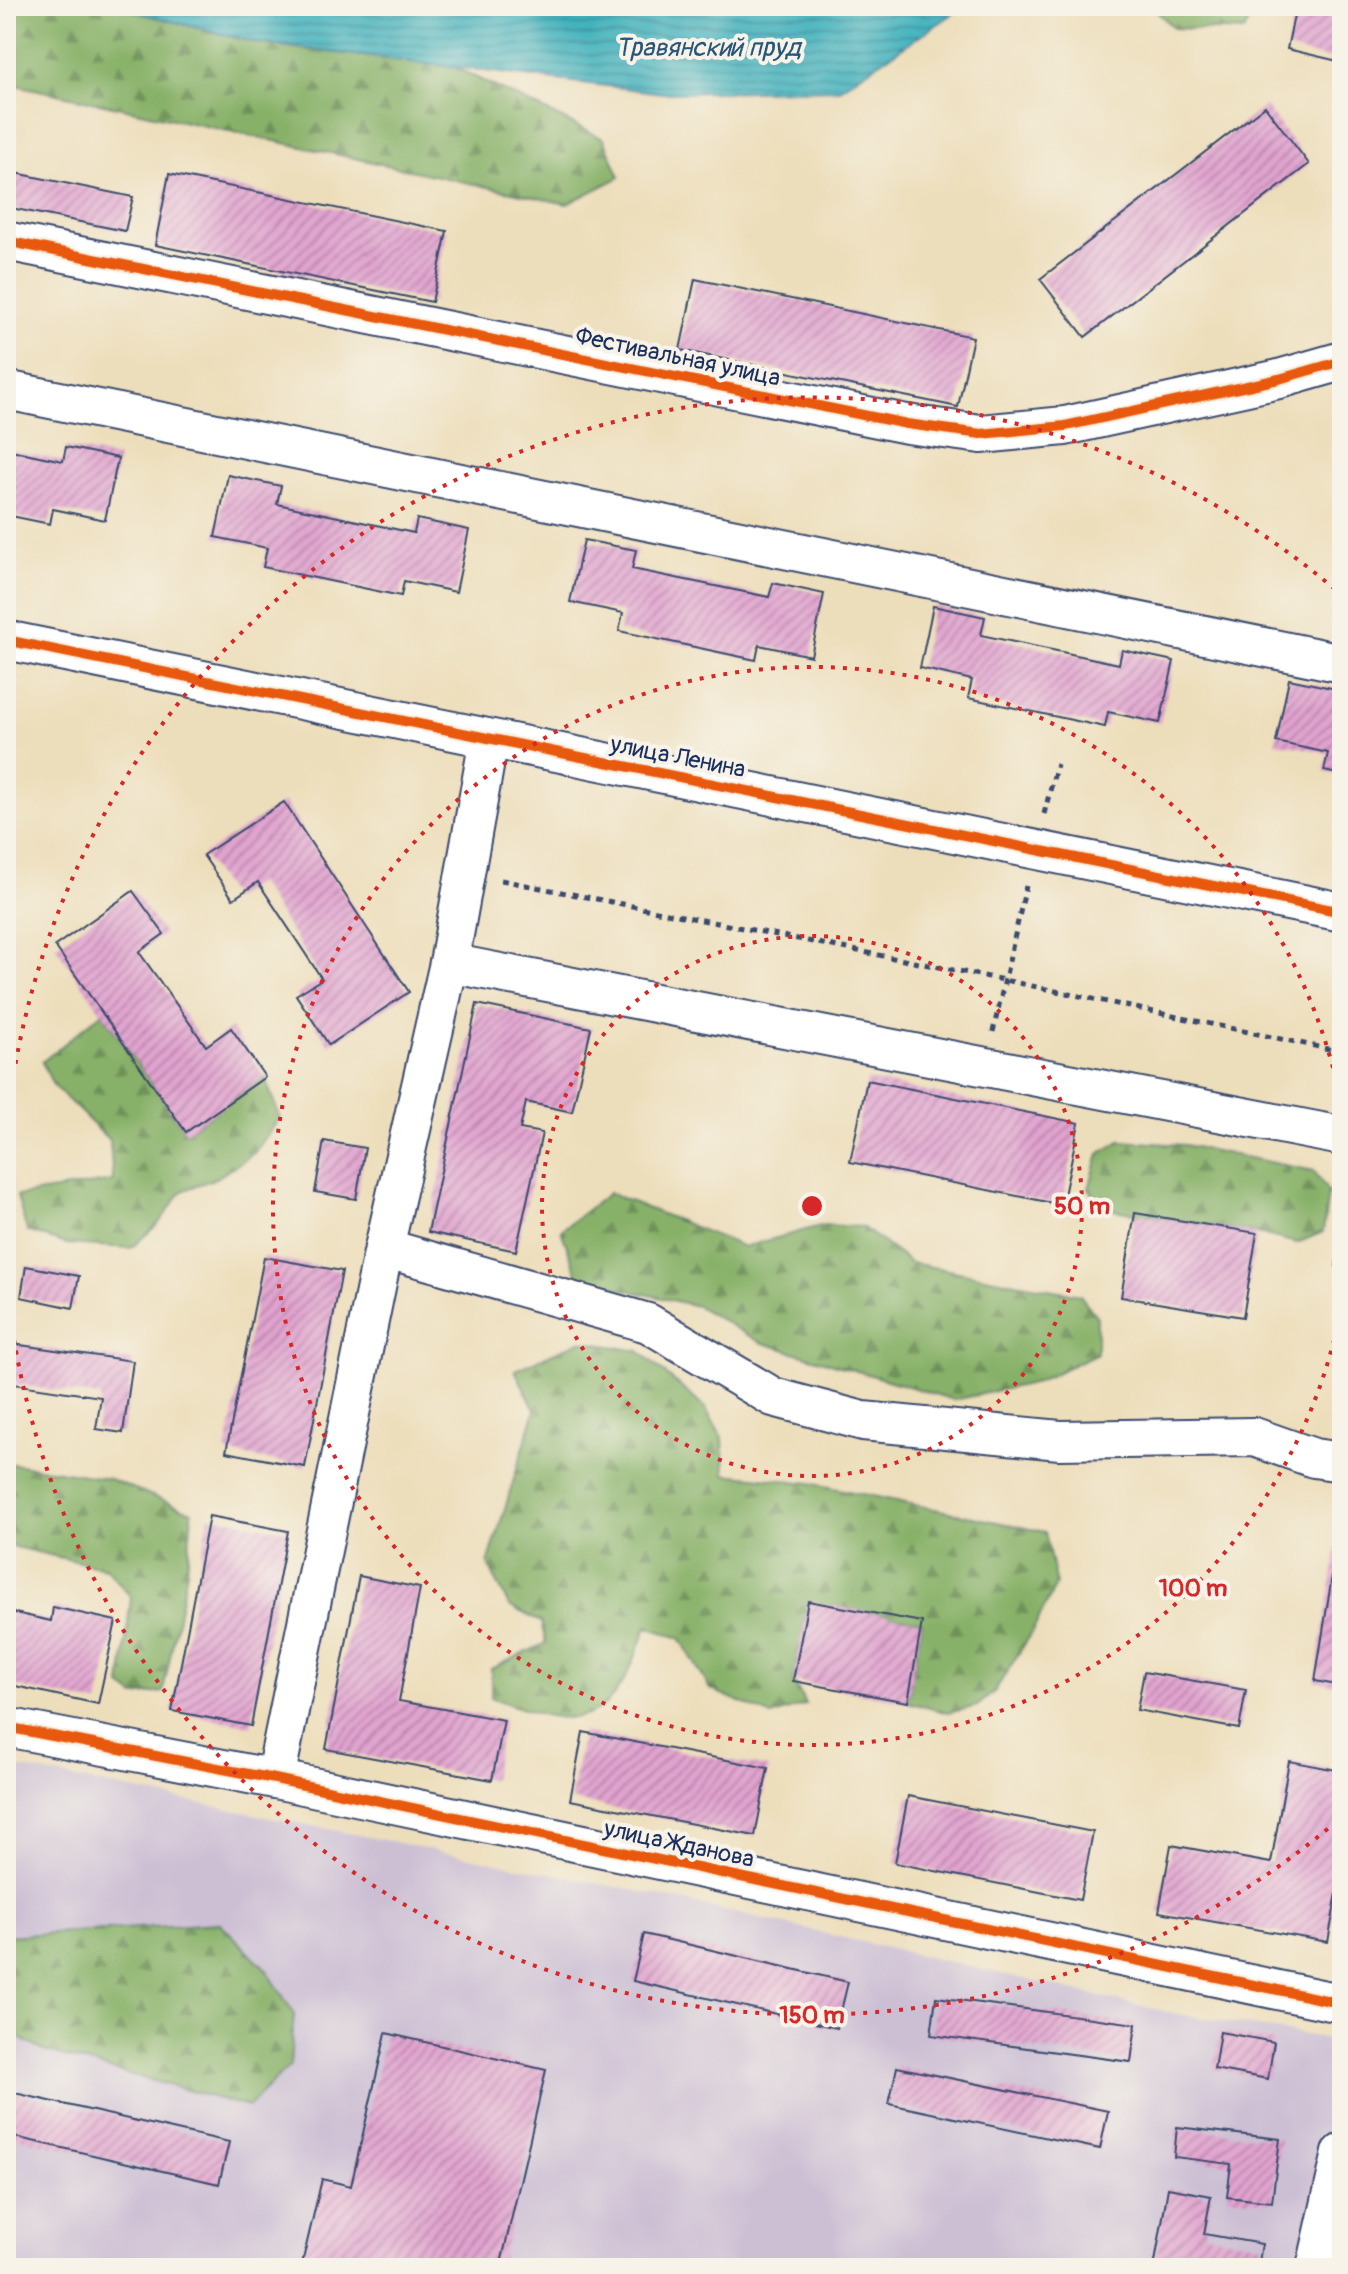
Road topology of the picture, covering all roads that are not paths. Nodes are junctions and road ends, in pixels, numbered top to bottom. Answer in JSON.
{"nodes":[{"id":1,"x":6,"y":241,"type":"edge"},
{"id":2,"x":1342,"y":361,"type":"edge"},
{"id":3,"x":6,"y":390,"type":"edge"},
{"id":4,"x":6,"y":640,"type":"edge"},
{"id":5,"x":1342,"y":663,"type":"edge"},
{"id":6,"x":489,"y":739,"type":"junction"},
{"id":7,"x":1342,"y":912,"type":"edge"},
{"id":8,"x":449,"y":963,"type":"junction"},
{"id":9,"x":1342,"y":1136,"type":"edge"},
{"id":10,"x":384,"y":1248,"type":"junction"},
{"id":11,"x":1342,"y":1462,"type":"edge"},
{"id":12,"x":6,"y":1727,"type":"edge"},
{"id":13,"x":275,"y":1779,"type":"junction"},
{"id":14,"x":1342,"y":1998,"type":"edge"},
{"id":15,"x":1342,"y":2153,"type":"edge"},
{"id":16,"x":1316,"y":2268,"type":"edge"}],
"edges":[{"from":1,"to":2,"type":"street","name":"Фестивальная улица"},
{"from":3,"to":5,"type":"street"},
{"from":4,"to":6,"type":"street","name":"улица Ленина"},
{"from":6,"to":7,"type":"street","name":"улица Ленина"},
{"from":6,"to":8,"type":"street"},
{"from":8,"to":9,"type":"street"},
{"from":8,"to":10,"type":"street"},
{"from":10,"to":11,"type":"street"},
{"from":10,"to":13,"type":"street"},
{"from":12,"to":13,"type":"street","name":"улица Жданова"},
{"from":13,"to":14,"type":"street","name":"улица Жданова"},
{"from":15,"to":16,"type":"street"}]}
